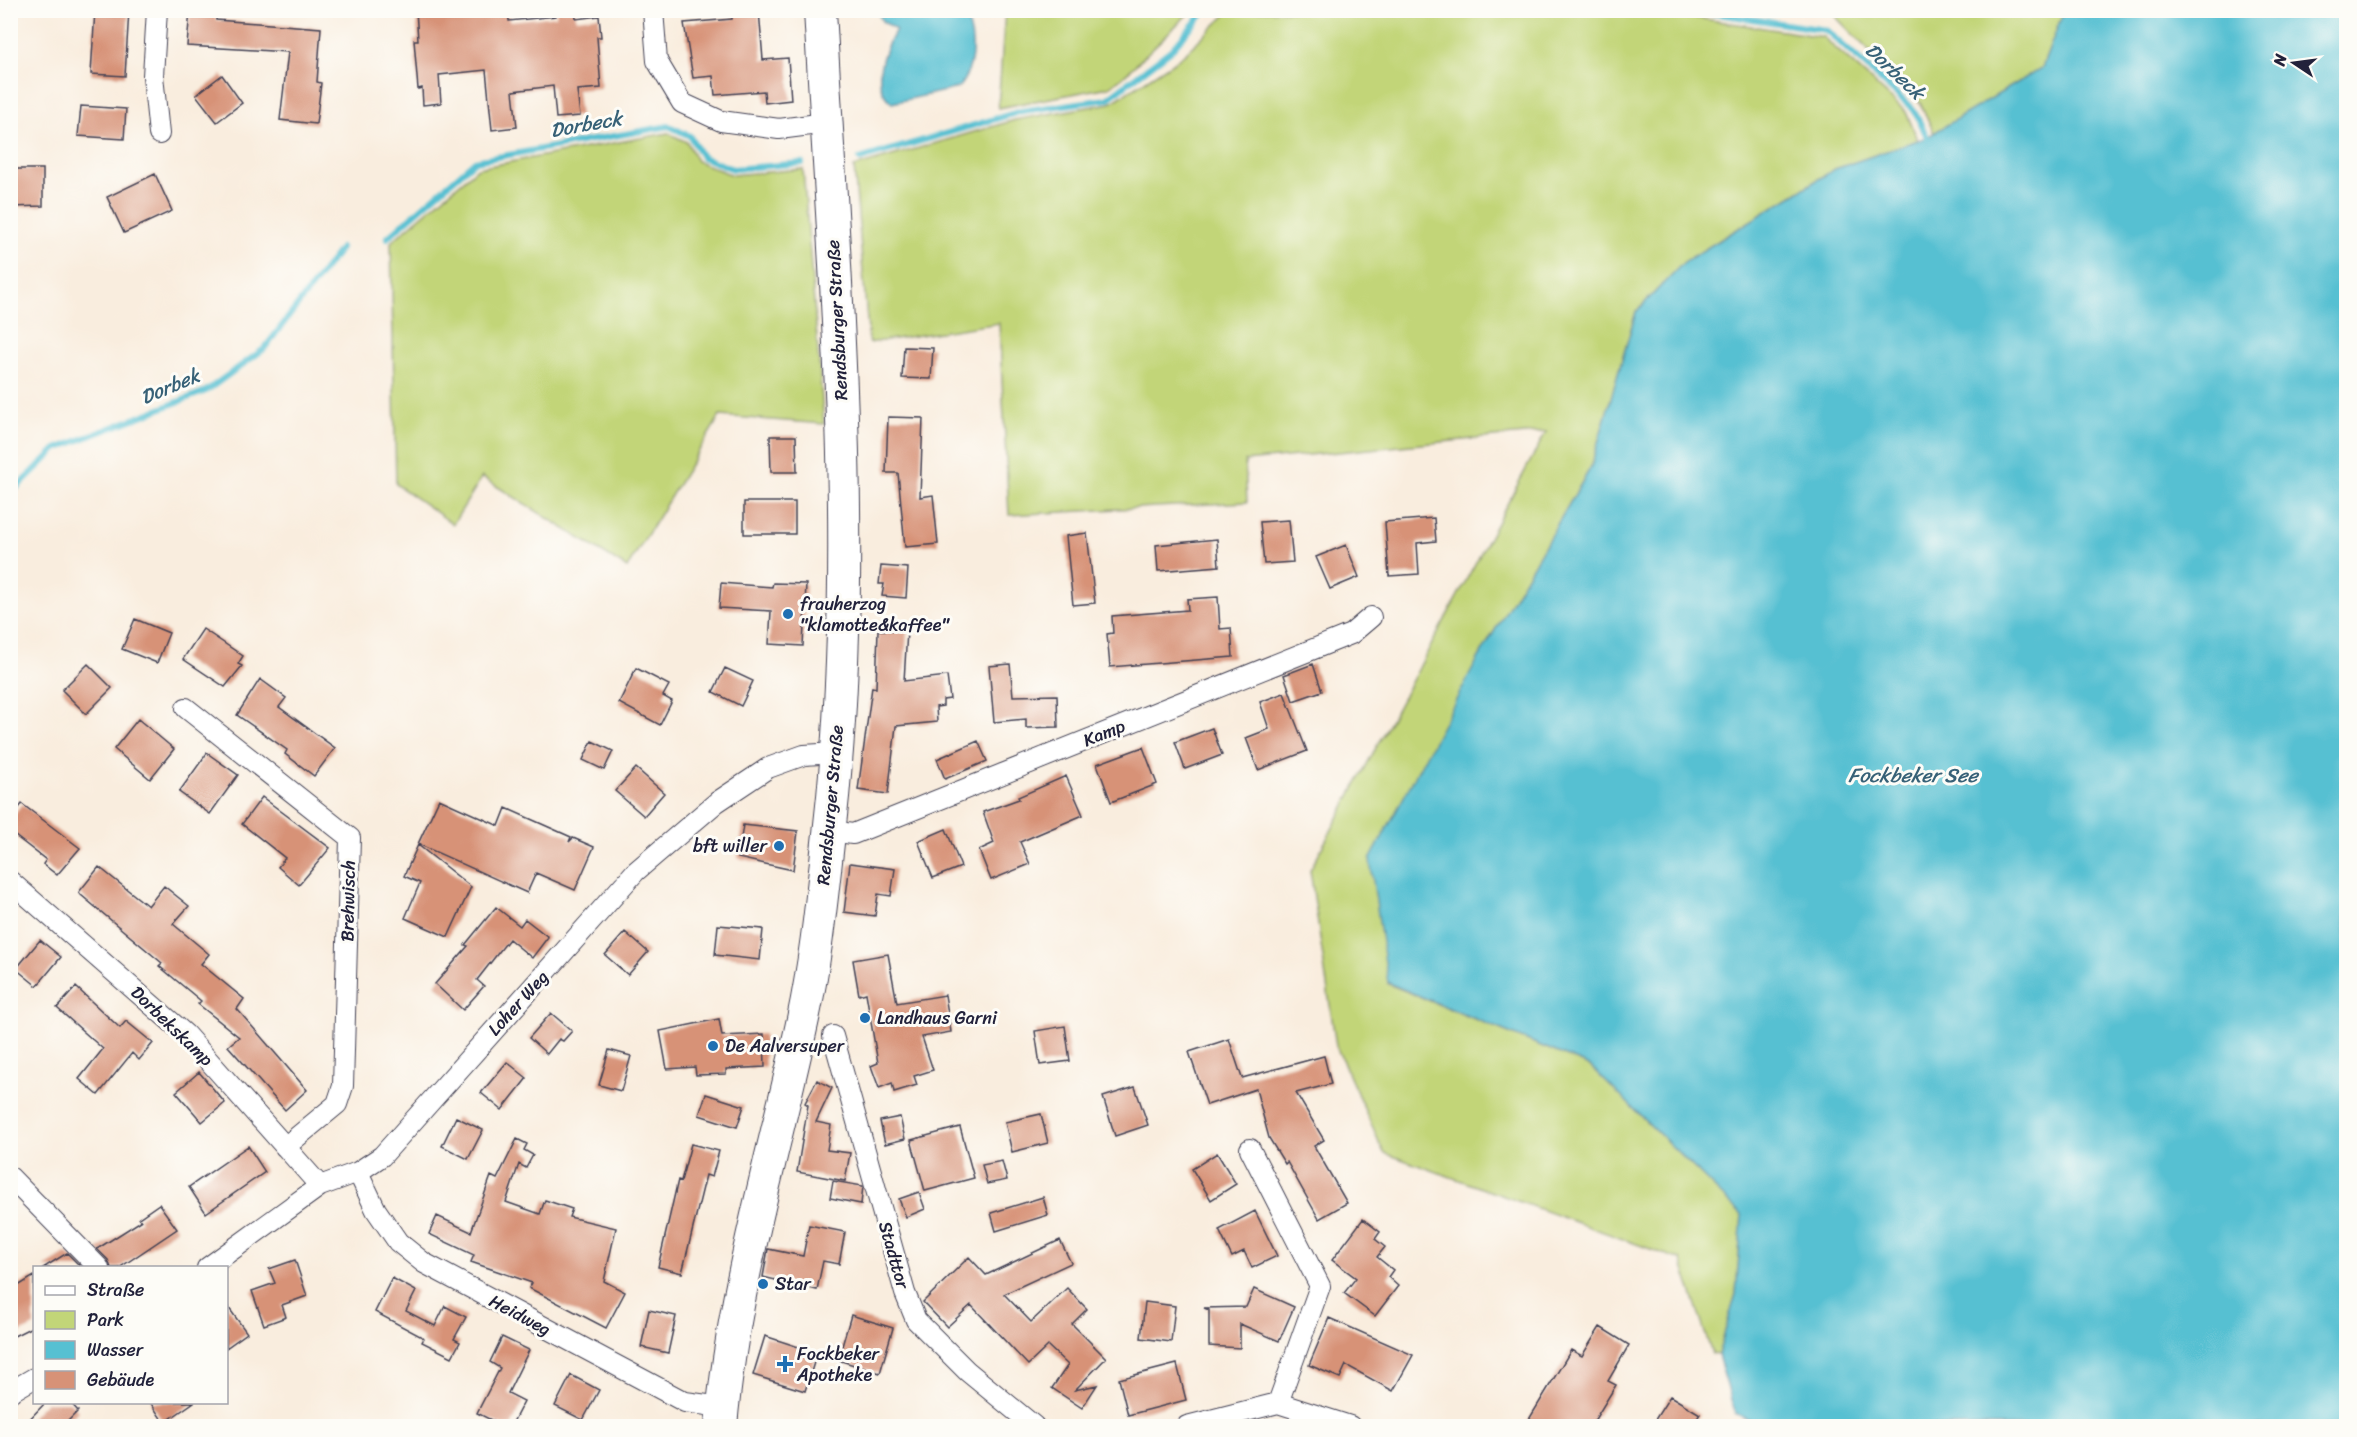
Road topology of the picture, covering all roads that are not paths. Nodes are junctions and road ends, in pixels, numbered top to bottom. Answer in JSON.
{"nodes":[{"id":1,"x":157,"y":10,"type":"edge"},
{"id":2,"x":653,"y":10,"type":"edge"},
{"id":3,"x":820,"y":10,"type":"edge"},
{"id":4,"x":826,"y":123,"type":"junction"},
{"id":5,"x":159,"y":134,"type":"dead end"},
{"id":6,"x":1371,"y":617,"type":"dead end"},
{"id":7,"x":186,"y":708,"type":"dead end"},
{"id":8,"x":836,"y":753,"type":"junction"},
{"id":9,"x":830,"y":831,"type":"junction"},
{"id":10,"x":10,"y":881,"type":"edge"},
{"id":11,"x":833,"y":1036,"type":"dead end"},
{"id":12,"x":285,"y":1147,"type":"junction"},
{"id":13,"x":1250,"y":1149,"type":"dead end"},
{"id":14,"x":358,"y":1172,"type":"junction"},
{"id":15,"x":10,"y":1177,"type":"edge"},
{"id":16,"x":320,"y":1186,"type":"junction"},
{"id":17,"x":97,"y":1266,"type":"edge"},
{"id":18,"x":210,"y":1266,"type":"edge"},
{"id":19,"x":33,"y":1378,"type":"edge"},
{"id":20,"x":12,"y":1389,"type":"edge"},
{"id":21,"x":1278,"y":1403,"type":"junction"},
{"id":22,"x":722,"y":1417,"type":"edge"},
{"id":23,"x":1034,"y":1426,"type":"edge"},
{"id":24,"x":1187,"y":1426,"type":"edge"},
{"id":25,"x":1350,"y":1426,"type":"edge"}],
"edges":[{"from":1,"to":5,"type":"street"},
{"from":2,"to":4,"type":"street"},
{"from":3,"to":4,"type":"main road","name":"Rendsburger Straße"},
{"from":4,"to":8,"type":"main road","name":"Rendsburger Straße"},
{"from":6,"to":9,"type":"street","name":"Kamp"},
{"from":7,"to":12,"type":"street","name":"Brehwisch"},
{"from":8,"to":9,"type":"main road","name":"Rendsburger Straße"},
{"from":8,"to":14,"type":"street","name":"Loher Weg"},
{"from":9,"to":22,"type":"main road","name":"Rendsburger Straße"},
{"from":10,"to":12,"type":"street","name":"Dorbekskamp"},
{"from":11,"to":23,"type":"street","name":"Stadttor"},
{"from":12,"to":16,"type":"street","name":"Dorbekskamp"},
{"from":13,"to":21,"type":"street"},
{"from":14,"to":16,"type":"street","name":"Loher Weg"},
{"from":14,"to":22,"type":"street","name":"Heidweg"},
{"from":15,"to":17,"type":"street"},
{"from":16,"to":18,"type":"street","name":"Loher Weg"},
{"from":19,"to":20,"type":"street"},
{"from":21,"to":24,"type":"street"},
{"from":21,"to":25,"type":"street"}]}
